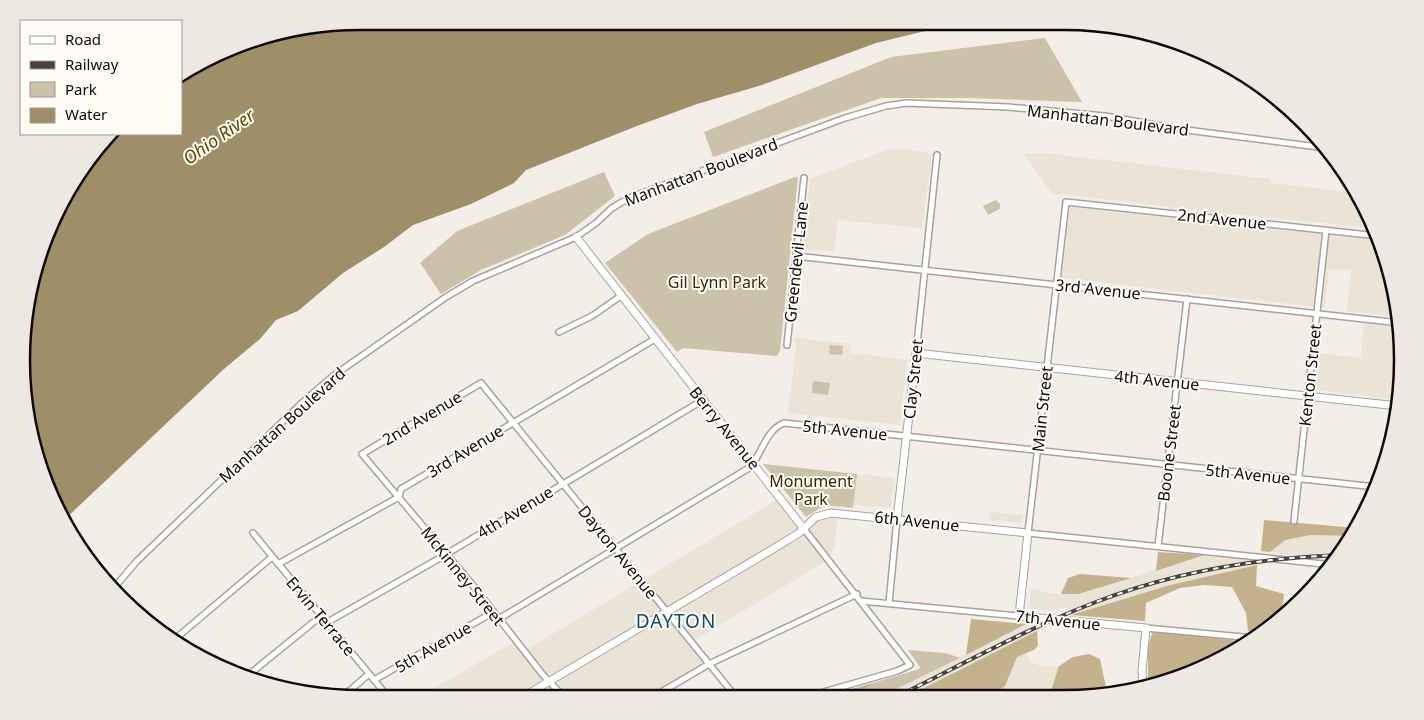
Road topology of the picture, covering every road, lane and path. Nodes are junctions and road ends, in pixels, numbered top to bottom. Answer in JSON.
{"nodes":[{"id":1,"x":1316,"y":147,"type":"edge"},
{"id":2,"x":937,"y":155,"type":"dead end"},
{"id":3,"x":804,"y":178,"type":"dead end"},
{"id":4,"x":1066,"y":202,"type":"joint"},
{"id":5,"x":1326,"y":230,"type":"junction"},
{"id":6,"x":1369,"y":235,"type":"edge"},
{"id":7,"x":576,"y":237,"type":"junction"},
{"id":8,"x":796,"y":256,"type":"junction"},
{"id":9,"x":925,"y":270,"type":"junction"},
{"id":10,"x":1056,"y":285,"type":"junction"},
{"id":11,"x":622,"y":295,"type":"junction"},
{"id":12,"x":1187,"y":299,"type":"junction"},
{"id":13,"x":1317,"y":314,"type":"junction"},
{"id":14,"x":1391,"y":322,"type":"edge"},
{"id":15,"x":560,"y":332,"type":"dead end"},
{"id":16,"x":655,"y":339,"type":"junction"},
{"id":17,"x":787,"y":345,"type":"dead end"},
{"id":18,"x":916,"y":353,"type":"junction"},
{"id":19,"x":1047,"y":367,"type":"junction"},
{"id":20,"x":1177,"y":382,"type":"junction"},
{"id":21,"x":481,"y":383,"type":"joint"},
{"id":22,"x":1308,"y":396,"type":"junction"},
{"id":23,"x":703,"y":400,"type":"junction"},
{"id":24,"x":1391,"y":405,"type":"edge"},
{"id":25,"x":513,"y":423,"type":"junction"},
{"id":26,"x":906,"y":437,"type":"junction"},
{"id":27,"x":1038,"y":450,"type":"junction"},
{"id":28,"x":362,"y":454,"type":"joint"},
{"id":29,"x":754,"y":463,"type":"junction"},
{"id":30,"x":1168,"y":465,"type":"junction"},
{"id":31,"x":1298,"y":479,"type":"junction"},
{"id":32,"x":562,"y":483,"type":"junction"},
{"id":33,"x":1368,"y":487,"type":"edge"},
{"id":34,"x":399,"y":497,"type":"junction"},
{"id":35,"x":897,"y":519,"type":"junction"},
{"id":36,"x":1294,"y":520,"type":"dead end"},
{"id":37,"x":804,"y":529,"type":"junction"},
{"id":38,"x":1028,"y":533,"type":"junction"},
{"id":39,"x":253,"y":534,"type":"dead end"},
{"id":40,"x":1158,"y":546,"type":"junction"},
{"id":41,"x":615,"y":548,"type":"junction"},
{"id":42,"x":446,"y":553,"type":"junction"},
{"id":43,"x":272,"y":557,"type":"junction"},
{"id":44,"x":278,"y":564,"type":"junction"},
{"id":45,"x":1324,"y":564,"type":"edge"},
{"id":46,"x":118,"y":584,"type":"edge"},
{"id":47,"x":857,"y":594,"type":"junction"},
{"id":48,"x":861,"y":601,"type":"junction"},
{"id":49,"x":888,"y":602,"type":"junction"},
{"id":50,"x":667,"y":612,"type":"junction"},
{"id":51,"x":492,"y":613,"type":"junction"},
{"id":52,"x":321,"y":616,"type":"junction"},
{"id":53,"x":1019,"y":616,"type":"junction"},
{"id":54,"x":497,"y":620,"type":"junction"},
{"id":55,"x":326,"y":623,"type":"junction"},
{"id":56,"x":1146,"y":628,"type":"junction"},
{"id":57,"x":179,"y":635,"type":"edge"},
{"id":58,"x":1243,"y":637,"type":"edge"},
{"id":59,"x":709,"y":664,"type":"junction"},
{"id":60,"x":253,"y":672,"type":"edge"},
{"id":61,"x":369,"y":674,"type":"junction"},
{"id":62,"x":374,"y":680,"type":"junction"},
{"id":63,"x":1143,"y":681,"type":"edge"},
{"id":64,"x":549,"y":682,"type":"junction"},
{"id":65,"x":351,"y":690,"type":"edge"},
{"id":66,"x":382,"y":690,"type":"edge"},
{"id":67,"x":535,"y":690,"type":"edge"},
{"id":68,"x":557,"y":690,"type":"edge"},
{"id":69,"x":665,"y":690,"type":"edge"},
{"id":70,"x":730,"y":690,"type":"edge"},
{"id":71,"x":829,"y":690,"type":"edge"}],
"edges":[{"from":1,"to":7,"type":"street","name":"Manhattan Boulevard"},
{"from":2,"to":9,"type":"street","name":"Clay Street"},
{"from":3,"to":8,"type":"street","name":"Greendevil Lane"},
{"from":4,"to":5,"type":"street","name":"2nd Avenue"},
{"from":4,"to":10,"type":"street","name":"Main Street"},
{"from":5,"to":6,"type":"street","name":"2nd Avenue"},
{"from":5,"to":13,"type":"street","name":"Kenton Street"},
{"from":7,"to":11,"type":"street","name":"Berry Avenue"},
{"from":7,"to":46,"type":"street","name":"Manhattan Boulevard"},
{"from":8,"to":9,"type":"street","name":"3rd Avenue"},
{"from":8,"to":17,"type":"street","name":"Greendevil Lane"},
{"from":9,"to":10,"type":"street","name":"3rd Avenue"},
{"from":9,"to":18,"type":"street","name":"Clay Street"},
{"from":10,"to":12,"type":"street","name":"3rd Avenue"},
{"from":10,"to":19,"type":"street","name":"Main Street"},
{"from":11,"to":15,"type":"street"},
{"from":11,"to":16,"type":"street","name":"Berry Avenue"},
{"from":12,"to":13,"type":"street","name":"3rd Avenue"},
{"from":12,"to":20,"type":"street","name":"Boone Street"},
{"from":13,"to":14,"type":"street","name":"3rd Avenue"},
{"from":13,"to":22,"type":"street","name":"Kenton Street"},
{"from":16,"to":23,"type":"street","name":"Berry Avenue"},
{"from":16,"to":25,"type":"street","name":"3rd Avenue"},
{"from":18,"to":19,"type":"street","name":"4th Avenue"},
{"from":18,"to":26,"type":"street","name":"Clay Street"},
{"from":19,"to":20,"type":"street","name":"4th Avenue"},
{"from":19,"to":27,"type":"street","name":"Main Street"},
{"from":20,"to":22,"type":"street","name":"4th Avenue"},
{"from":20,"to":30,"type":"street","name":"Boone Street"},
{"from":21,"to":25,"type":"street","name":"Dayton Avenue"},
{"from":21,"to":28,"type":"street","name":"2nd Avenue"},
{"from":22,"to":24,"type":"street","name":"4th Avenue"},
{"from":22,"to":31,"type":"street","name":"Kenton Street"},
{"from":23,"to":29,"type":"street","name":"Berry Avenue"},
{"from":23,"to":32,"type":"street","name":"4th Avenue"},
{"from":25,"to":32,"type":"street","name":"Dayton Avenue"},
{"from":25,"to":34,"type":"street","name":"3rd Avenue"},
{"from":26,"to":27,"type":"street","name":"5th Avenue"},
{"from":26,"to":29,"type":"street","name":"5th Avenue"},
{"from":26,"to":35,"type":"street","name":"Clay Street"},
{"from":27,"to":30,"type":"street","name":"5th Avenue"},
{"from":27,"to":38,"type":"street","name":"Main Street"},
{"from":28,"to":34,"type":"street","name":"McKinney Street"},
{"from":29,"to":37,"type":"street","name":"Berry Avenue"},
{"from":29,"to":41,"type":"street"},
{"from":30,"to":31,"type":"street","name":"5th Avenue"},
{"from":30,"to":40,"type":"street","name":"Boone Street"},
{"from":31,"to":33,"type":"street","name":"5th Avenue"},
{"from":31,"to":36,"type":"street","name":"Kenton Street"},
{"from":32,"to":41,"type":"street","name":"Dayton Avenue"},
{"from":32,"to":42,"type":"street","name":"4th Avenue"},
{"from":34,"to":42,"type":"street","name":"McKinney Street"},
{"from":34,"to":44,"type":"street","name":"3rd Avenue"},
{"from":35,"to":37,"type":"street","name":"6th Avenue"},
{"from":35,"to":38,"type":"street","name":"6th Avenue"},
{"from":35,"to":49,"type":"street","name":"Clay Street"},
{"from":37,"to":47,"type":"street","name":"Berry Avenue"},
{"from":37,"to":50,"type":"street","name":"6th Avenue"},
{"from":38,"to":40,"type":"street","name":"6th Avenue"},
{"from":38,"to":53,"type":"street","name":"Main Street"},
{"from":39,"to":43,"type":"street","name":"Ervin Terrace"},
{"from":40,"to":45,"type":"street","name":"6th Avenue"},
{"from":41,"to":50,"type":"street","name":"Dayton Avenue"},
{"from":41,"to":54,"type":"street"},
{"from":42,"to":51,"type":"street","name":"McKinney Street"},
{"from":42,"to":55,"type":"street","name":"4th Avenue"},
{"from":43,"to":44,"type":"street","name":"Ervin Terrace"},
{"from":43,"to":57,"type":"street"},
{"from":44,"to":52,"type":"street","name":"Ervin Terrace"},
{"from":47,"to":48,"type":"street","name":"Berry Avenue"},
{"from":47,"to":59,"type":"street"},
{"from":48,"to":49,"type":"street","name":"7th Avenue"},
{"from":48,"to":71,"type":"street","name":"Berry Avenue"},
{"from":49,"to":53,"type":"street","name":"7th Avenue"},
{"from":50,"to":59,"type":"street","name":"Dayton Avenue"},
{"from":50,"to":64,"type":"street","name":"6th Avenue"},
{"from":51,"to":54,"type":"street","name":"McKinney Street"},
{"from":51,"to":62,"type":"street","name":"5th Avenue"},
{"from":52,"to":55,"type":"street","name":"Ervin Terrace"},
{"from":52,"to":60,"type":"street"},
{"from":53,"to":56,"type":"street","name":"7th Avenue"},
{"from":54,"to":64,"type":"street","name":"McKinney Street"},
{"from":55,"to":61,"type":"street","name":"Ervin Terrace"},
{"from":56,"to":58,"type":"street","name":"7th Avenue"},
{"from":56,"to":63,"type":"street"},
{"from":59,"to":69,"type":"street"},
{"from":59,"to":70,"type":"street","name":"Dayton Avenue"},
{"from":61,"to":62,"type":"street","name":"Ervin Terrace"},
{"from":61,"to":65,"type":"street"},
{"from":62,"to":66,"type":"street","name":"Ervin Terrace"},
{"from":64,"to":67,"type":"street","name":"6th Avenue"},
{"from":64,"to":68,"type":"street","name":"McKinney Street"}]}
